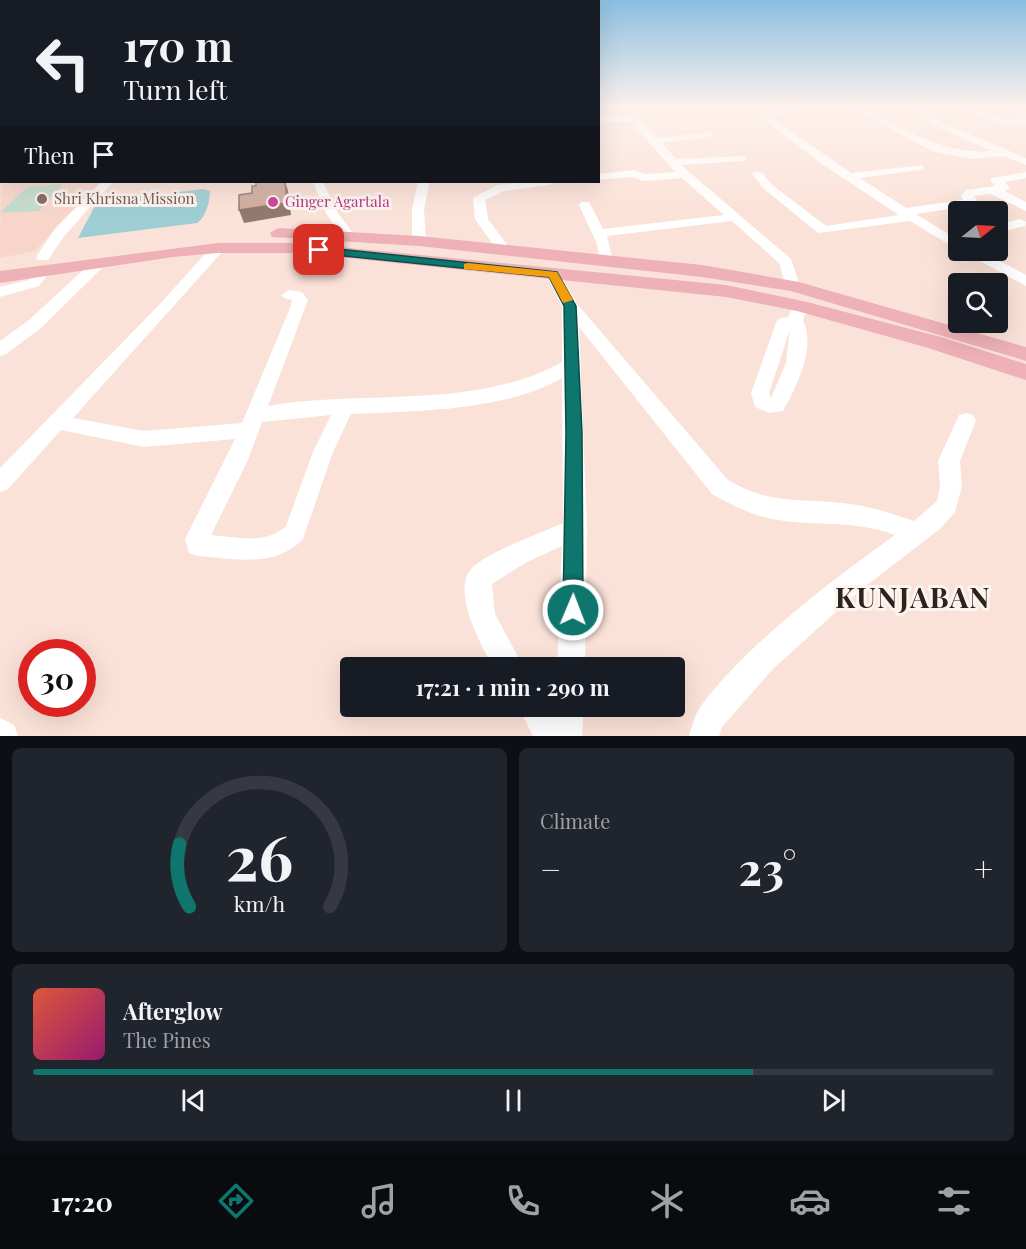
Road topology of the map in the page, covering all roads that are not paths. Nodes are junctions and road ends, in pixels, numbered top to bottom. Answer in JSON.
{"nodes":[{"id":1,"x":656,"y":141,"type":"edge"},
{"id":2,"x":801,"y":141,"type":"edge"},
{"id":3,"x":921,"y":141,"type":"edge"},
{"id":4,"x":979,"y":141,"type":"edge"},
{"id":5,"x":1007,"y":153,"type":"junction"},
{"id":6,"x":742,"y":158,"type":"dead end"},
{"id":7,"x":674,"y":162,"type":"junction"},
{"id":8,"x":1026,"y":162,"type":"edge"},
{"id":9,"x":919,"y":167,"type":"dead end"},
{"id":10,"x":685,"y":174,"type":"junction"},
{"id":11,"x":758,"y":174,"type":"dead end"},
{"id":12,"x":1026,"y":175,"type":"edge"},
{"id":13,"x":851,"y":176,"type":"junction"},
{"id":14,"x":600,"y":177,"type":"edge"},
{"id":15,"x":106,"y":183,"type":"edge"},
{"id":16,"x":318,"y":183,"type":"edge"},
{"id":17,"x":424,"y":183,"type":"edge"},
{"id":18,"x":541,"y":183,"type":"edge"},
{"id":19,"x":993,"y":190,"type":"junction"},
{"id":20,"x":585,"y":205,"type":"dead end"},
{"id":21,"x":1026,"y":207,"type":"edge"},
{"id":22,"x":906,"y":215,"type":"junction"},
{"id":23,"x":736,"y":217,"type":"junction"},
{"id":24,"x":1020,"y":224,"type":"dead end"},
{"id":25,"x":1008,"y":227,"type":"edge"},
{"id":26,"x":599,"y":233,"type":"junction"},
{"id":27,"x":348,"y":236,"type":"junction"},
{"id":28,"x":948,"y":238,"type":"edge"},
{"id":29,"x":419,"y":241,"type":"junction"},
{"id":30,"x":218,"y":248,"type":"junction"},
{"id":31,"x":504,"y":250,"type":"junction"},
{"id":32,"x":605,"y":258,"type":"junction"},
{"id":33,"x":988,"y":261,"type":"edge"},
{"id":34,"x":100,"y":262,"type":"junction"},
{"id":35,"x":43,"y":263,"type":"junction"},
{"id":36,"x":0,"y":264,"type":"edge"},
{"id":37,"x":553,"y":274,"type":"junction"},
{"id":38,"x":0,"y":277,"type":"edge"},
{"id":39,"x":1026,"y":281,"type":"edge"},
{"id":40,"x":792,"y":286,"type":"junction"},
{"id":41,"x":0,"y":292,"type":"edge"},
{"id":42,"x":290,"y":295,"type":"dead end"},
{"id":43,"x":570,"y":306,"type":"junction"},
{"id":44,"x":0,"y":350,"type":"edge"},
{"id":45,"x":1026,"y":354,"type":"edge"},
{"id":46,"x":570,"y":366,"type":"junction"},
{"id":47,"x":1026,"y":372,"type":"edge"},
{"id":48,"x":345,"y":407,"type":"junction"},
{"id":49,"x":966,"y":420,"type":"dead end"},
{"id":50,"x":56,"y":422,"type":"junction"},
{"id":51,"x":251,"y":423,"type":"junction"},
{"id":52,"x":0,"y":483,"type":"edge"},
{"id":53,"x":575,"y":529,"type":"junction"},
{"id":54,"x":917,"y":533,"type":"junction"},
{"id":55,"x":504,"y":657,"type":"edge"},
{"id":56,"x":571,"y":657,"type":"edge"},
{"id":57,"x":539,"y":717,"type":"edge"},
{"id":58,"x":568,"y":717,"type":"edge"},
{"id":59,"x":550,"y":736,"type":"edge"},
{"id":60,"x":567,"y":736,"type":"edge"},
{"id":61,"x":704,"y":736,"type":"edge"}],
"edges":[{"from":1,"to":7,"type":"street"},
{"from":2,"to":13,"type":"street"},
{"from":3,"to":5,"type":"street"},
{"from":4,"to":5,"type":"street"},
{"from":5,"to":8,"type":"street"},
{"from":6,"to":7,"type":"street"},
{"from":7,"to":10,"type":"street"},
{"from":9,"to":13,"type":"street"},
{"from":10,"to":14,"type":"street"},
{"from":10,"to":23,"type":"street"},
{"from":11,"to":22,"type":"street"},
{"from":12,"to":19,"type":"street"},
{"from":13,"to":22,"type":"street"},
{"from":15,"to":35,"type":"street"},
{"from":16,"to":27,"type":"street"},
{"from":17,"to":29,"type":"street"},
{"from":18,"to":31,"type":"street"},
{"from":19,"to":21,"type":"street"},
{"from":19,"to":22,"type":"street"},
{"from":20,"to":26,"type":"street"},
{"from":22,"to":28,"type":"street"},
{"from":23,"to":26,"type":"street"},
{"from":23,"to":40,"type":"street"},
{"from":24,"to":25,"type":"street"},
{"from":26,"to":32,"type":"street"},
{"from":27,"to":29,"type":"main road"},
{"from":27,"to":35,"type":"main road"},
{"from":29,"to":31,"type":"main road"},
{"from":30,"to":34,"type":"main road"},
{"from":30,"to":37,"type":"main road"},
{"from":30,"to":50,"type":"street"},
{"from":31,"to":32,"type":"main road"},
{"from":32,"to":40,"type":"main road"},
{"from":33,"to":39,"type":"street"},
{"from":34,"to":35,"type":"main road"},
{"from":34,"to":44,"type":"street"},
{"from":35,"to":36,"type":"main road"},
{"from":35,"to":38,"type":"main road"},
{"from":35,"to":41,"type":"street"},
{"from":37,"to":43,"type":"street"},
{"from":37,"to":47,"type":"main road"},
{"from":40,"to":45,"type":"main road"},
{"from":42,"to":51,"type":"street"},
{"from":43,"to":46,"type":"street"},
{"from":43,"to":54,"type":"street"},
{"from":46,"to":48,"type":"street"},
{"from":46,"to":53,"type":"street"},
{"from":48,"to":51,"type":"street"},
{"from":48,"to":51,"type":"street"},
{"from":49,"to":54,"type":"street"},
{"from":50,"to":51,"type":"street"},
{"from":50,"to":52,"type":"street"},
{"from":53,"to":55,"type":"street"},
{"from":53,"to":56,"type":"street"},
{"from":54,"to":61,"type":"street"},
{"from":57,"to":59,"type":"street"},
{"from":58,"to":60,"type":"street"}]}
